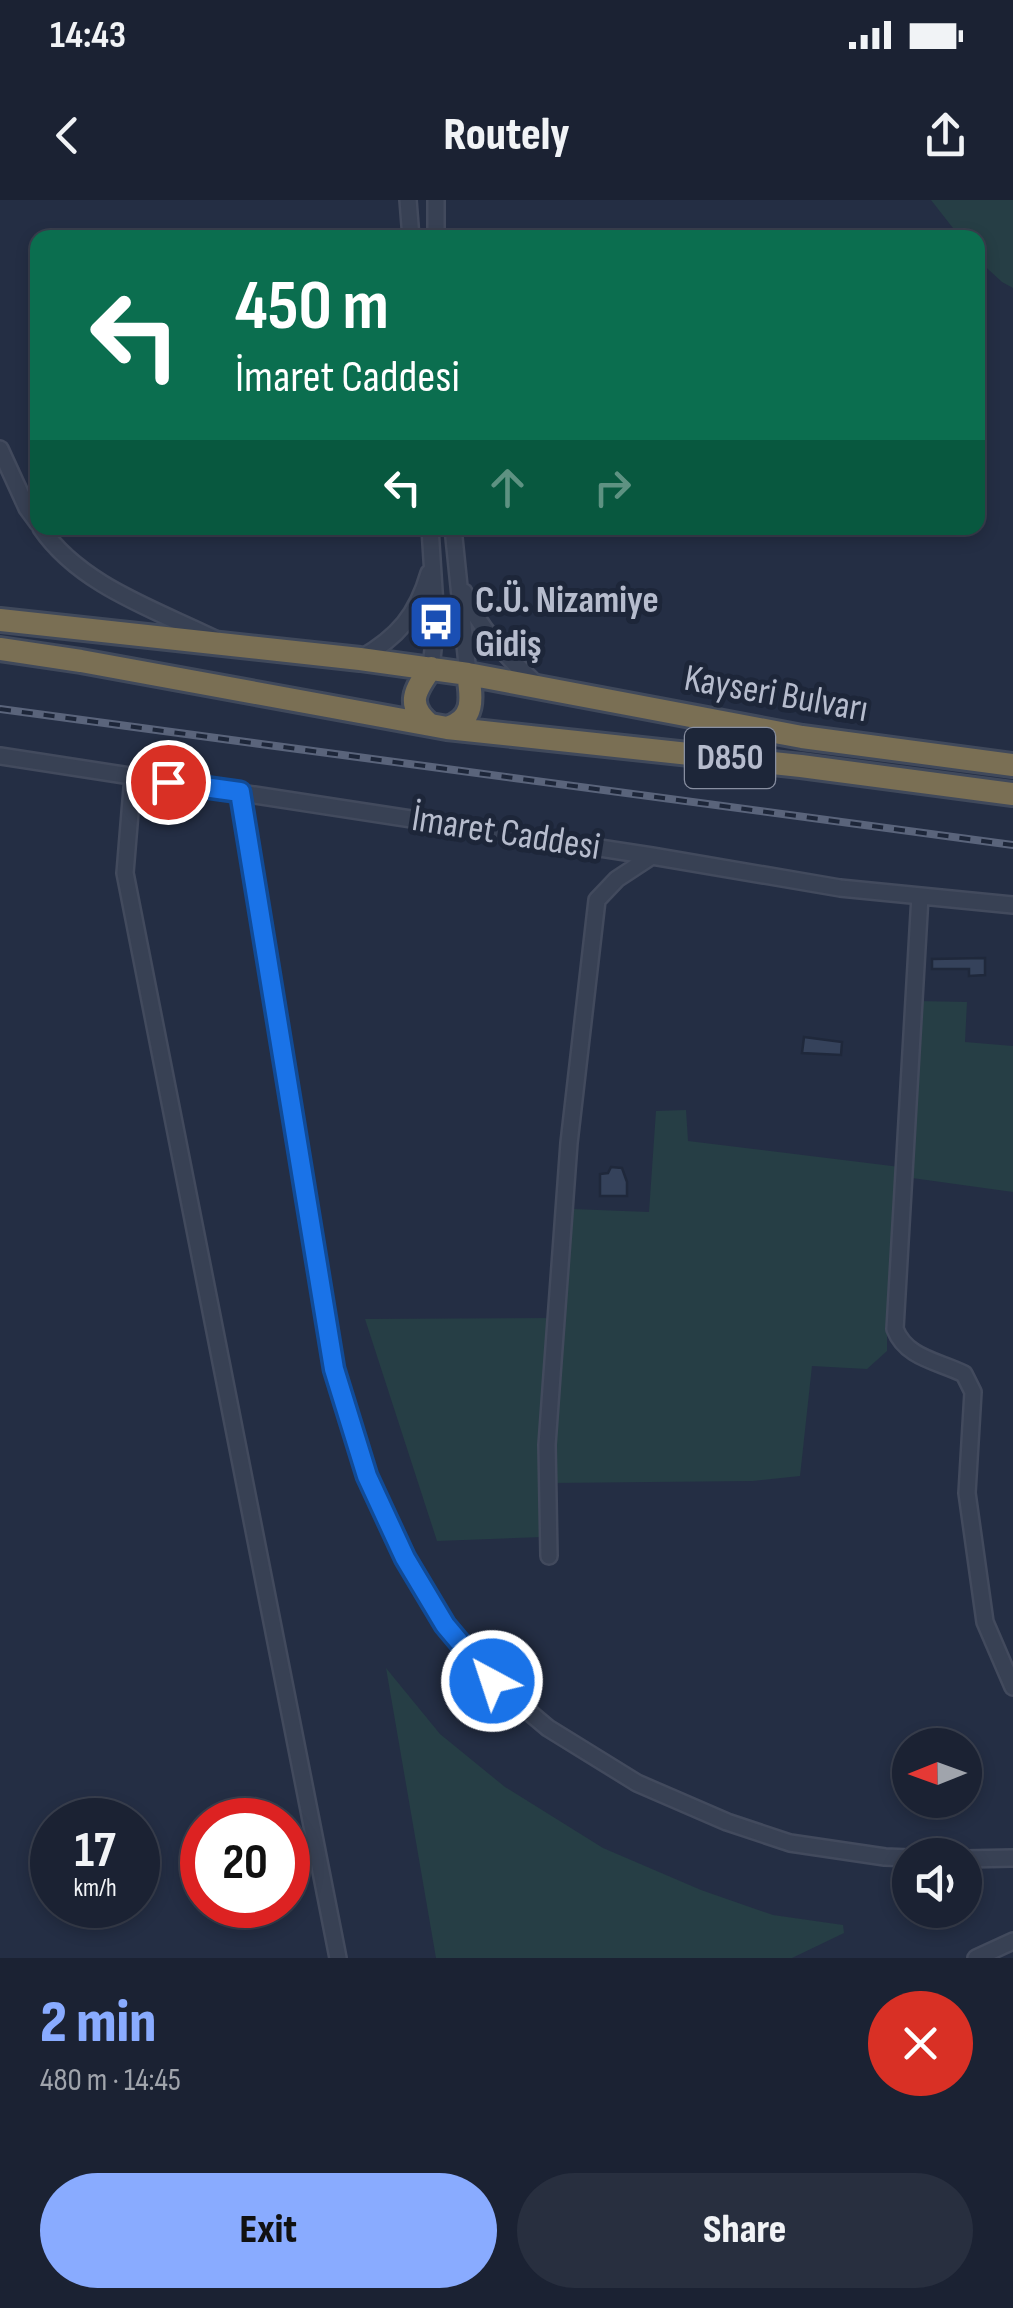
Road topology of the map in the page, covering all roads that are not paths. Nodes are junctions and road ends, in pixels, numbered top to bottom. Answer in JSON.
{"nodes":[{"id":1,"x":408,"y":200,"type":"edge"},
{"id":2,"x":436,"y":200,"type":"edge"},
{"id":3,"x":410,"y":230,"type":"edge"},
{"id":4,"x":436,"y":230,"type":"edge"},
{"id":5,"x":0,"y":449,"type":"edge"},
{"id":6,"x":30,"y":512,"type":"edge"},
{"id":7,"x":48,"y":535,"type":"edge"},
{"id":8,"x":430,"y":535,"type":"edge"},
{"id":9,"x":454,"y":535,"type":"edge"},
{"id":10,"x":432,"y":564,"type":"junction"},
{"id":11,"x":456,"y":569,"type":"junction"},
{"id":12,"x":0,"y":620,"type":"edge"},
{"id":13,"x":227,"y":645,"type":"junction"},
{"id":14,"x":0,"y":648,"type":"edge"},
{"id":15,"x":360,"y":658,"type":"junction"},
{"id":16,"x":431,"y":668,"type":"junction"},
{"id":17,"x":468,"y":674,"type":"junction"},
{"id":18,"x":538,"y":686,"type":"junction"},
{"id":19,"x":438,"y":726,"type":"junction"},
{"id":20,"x":0,"y":756,"type":"edge"},
{"id":21,"x":1013,"y":765,"type":"edge"},
{"id":22,"x":132,"y":776,"type":"junction"},
{"id":23,"x":240,"y":792,"type":"junction"},
{"id":24,"x":1013,"y":794,"type":"edge"},
{"id":25,"x":652,"y":856,"type":"junction"},
{"id":26,"x":920,"y":896,"type":"junction"},
{"id":27,"x":1013,"y":905,"type":"edge"},
{"id":28,"x":549,"y":1556,"type":"dead end"},
{"id":29,"x":1013,"y":1687,"type":"edge"},
{"id":30,"x":892,"y":1857,"type":"edge"},
{"id":31,"x":1013,"y":1858,"type":"edge"},
{"id":32,"x":982,"y":1859,"type":"edge"},
{"id":33,"x":1013,"y":1941,"type":"edge"},
{"id":34,"x":338,"y":1958,"type":"edge"},
{"id":35,"x":976,"y":1958,"type":"edge"}],
"edges":[{"from":1,"to":3,"type":"street"},
{"from":2,"to":4,"type":"street"},
{"from":5,"to":6,"type":"street"},
{"from":7,"to":13,"type":"street"},
{"from":8,"to":10,"type":"street"},
{"from":9,"to":11,"type":"street"},
{"from":10,"to":15,"type":"street"},
{"from":10,"to":16,"type":"street"},
{"from":11,"to":17,"type":"street"},
{"from":11,"to":18,"type":"street"},
{"from":12,"to":13,"type":"highway"},
{"from":13,"to":15,"type":"highway"},
{"from":14,"to":19,"type":"highway","name":"Kayseri Bulvarı"},
{"from":15,"to":16,"type":"highway"},
{"from":16,"to":17,"type":"highway"},
{"from":16,"to":19,"type":"highway"},
{"from":17,"to":18,"type":"highway","name":"Kayseri Bulvarı","number":"D850"},
{"from":17,"to":19,"type":"highway"},
{"from":18,"to":21,"type":"highway","name":"Kayseri Bulvarı","number":"D850"},
{"from":19,"to":24,"type":"highway","name":"Kayseri Bulvarı","number":"D850"},
{"from":20,"to":22,"type":"street","name":"İmaret Caddesi"},
{"from":22,"to":23,"type":"street","name":"İmaret Caddesi"},
{"from":22,"to":34,"type":"street"},
{"from":23,"to":25,"type":"street","name":"İmaret Caddesi"},
{"from":23,"to":30,"type":"street"},
{"from":25,"to":26,"type":"street","name":"İmaret Caddesi"},
{"from":25,"to":28,"type":"street"},
{"from":26,"to":27,"type":"street","name":"İmaret Caddesi"},
{"from":26,"to":29,"type":"street"},
{"from":31,"to":32,"type":"street"},
{"from":33,"to":35,"type":"street"}]}
